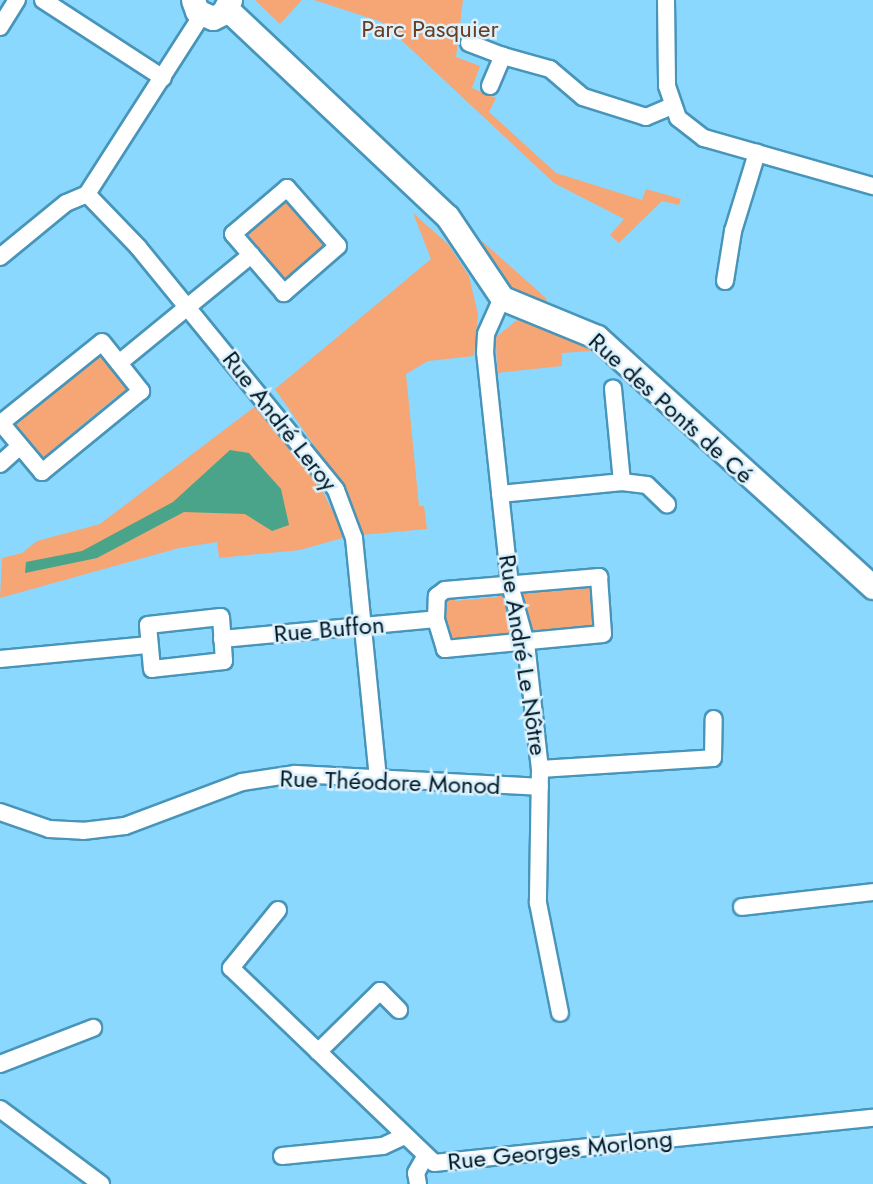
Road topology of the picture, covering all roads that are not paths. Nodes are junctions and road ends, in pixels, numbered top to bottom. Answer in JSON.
{"nodes":[{"id":1,"x":18,"y":0,"type":"edge"},
{"id":2,"x":43,"y":0,"type":"edge"},
{"id":3,"x":666,"y":0,"type":"edge"},
{"id":4,"x":228,"y":5,"type":"edge"},
{"id":5,"x":198,"y":8,"type":"edge"},
{"id":6,"x":0,"y":27,"type":"edge"},
{"id":7,"x":469,"y":43,"type":"dead end"},
{"id":8,"x":503,"y":56,"type":"junction"},
{"id":9,"x":163,"y":78,"type":"junction"},
{"id":10,"x":490,"y":86,"type":"dead end"},
{"id":11,"x":672,"y":106,"type":"junction"},
{"id":12,"x":757,"y":153,"type":"junction"},
{"id":13,"x":873,"y":186,"type":"edge"},
{"id":14,"x":87,"y":194,"type":"junction"},
{"id":15,"x":251,"y":255,"type":"junction"},
{"id":16,"x":0,"y":257,"type":"edge"},
{"id":17,"x":725,"y":281,"type":"dead end"},
{"id":18,"x":502,"y":298,"type":"junction"},
{"id":19,"x":189,"y":308,"type":"junction"},
{"id":20,"x":119,"y":363,"type":"junction"},
{"id":21,"x":613,"y":388,"type":"dead end"},
{"id":22,"x":18,"y":448,"type":"junction"},
{"id":23,"x":0,"y":464,"type":"edge"},
{"id":24,"x":622,"y":482,"type":"junction"},
{"id":25,"x":500,"y":494,"type":"junction"},
{"id":26,"x":667,"y":504,"type":"dead end"},
{"id":27,"x":510,"y":585,"type":"junction"},
{"id":28,"x":873,"y":587,"type":"edge"},
{"id":29,"x":436,"y":619,"type":"junction"},
{"id":30,"x":362,"y":626,"type":"junction"},
{"id":31,"x":222,"y":639,"type":"junction"},
{"id":32,"x":526,"y":643,"type":"junction"},
{"id":33,"x":149,"y":645,"type":"junction"},
{"id":34,"x":0,"y":659,"type":"edge"},
{"id":35,"x":714,"y":719,"type":"dead end"},
{"id":36,"x":540,"y":769,"type":"junction"},
{"id":37,"x":378,"y":779,"type":"junction"},
{"id":38,"x":540,"y":787,"type":"junction"},
{"id":39,"x":0,"y":812,"type":"edge"},
{"id":40,"x":873,"y":892,"type":"edge"},
{"id":41,"x":742,"y":907,"type":"dead end"},
{"id":42,"x":278,"y":909,"type":"dead end"},
{"id":43,"x":400,"y":1010,"type":"dead end"},
{"id":44,"x":559,"y":1013,"type":"dead end"},
{"id":45,"x":93,"y":1028,"type":"dead end"},
{"id":46,"x":317,"y":1052,"type":"junction"},
{"id":47,"x":0,"y":1064,"type":"edge"},
{"id":48,"x":0,"y":1109,"type":"edge"},
{"id":49,"x":873,"y":1118,"type":"edge"},
{"id":50,"x":404,"y":1136,"type":"junction"},
{"id":51,"x":282,"y":1156,"type":"dead end"},
{"id":52,"x":425,"y":1157,"type":"junction"},
{"id":53,"x":101,"y":1184,"type":"edge"},
{"id":54,"x":418,"y":1184,"type":"edge"}],
"edges":[{"from":1,"to":6,"type":"street"},
{"from":2,"to":9,"type":"street"},
{"from":3,"to":11,"type":"street"},
{"from":4,"to":5,"type":"street"},
{"from":4,"to":18,"type":"street"},
{"from":5,"to":9,"type":"street"},
{"from":7,"to":8,"type":"street"},
{"from":8,"to":10,"type":"street"},
{"from":8,"to":11,"type":"street"},
{"from":9,"to":14,"type":"street"},
{"from":11,"to":12,"type":"street"},
{"from":12,"to":13,"type":"street"},
{"from":12,"to":17,"type":"street"},
{"from":14,"to":16,"type":"street"},
{"from":14,"to":19,"type":"street","name":"Rue André Leroy"},
{"from":15,"to":15,"type":"street"},
{"from":15,"to":19,"type":"street"},
{"from":18,"to":25,"type":"street","name":"Rue André Le Nôtre"},
{"from":18,"to":28,"type":"street","name":"Rue des Ponts de Cé"},
{"from":19,"to":20,"type":"street"},
{"from":19,"to":30,"type":"street","name":"Rue André Leroy"},
{"from":20,"to":22,"type":"street"},
{"from":20,"to":22,"type":"street"},
{"from":21,"to":24,"type":"street"},
{"from":22,"to":23,"type":"street"},
{"from":24,"to":25,"type":"street"},
{"from":24,"to":26,"type":"street"},
{"from":25,"to":27,"type":"street","name":"Rue André Le Nôtre"},
{"from":27,"to":29,"type":"street"},
{"from":27,"to":32,"type":"street","name":"Rue André Le Nôtre"},
{"from":27,"to":32,"type":"street"},
{"from":29,"to":30,"type":"street","name":"Rue Buffon"},
{"from":29,"to":32,"type":"street"},
{"from":30,"to":31,"type":"street","name":"Rue Buffon"},
{"from":30,"to":37,"type":"street","name":"Rue André Leroy"},
{"from":31,"to":33,"type":"street"},
{"from":31,"to":33,"type":"street"},
{"from":32,"to":36,"type":"street","name":"Rue André Le Nôtre"},
{"from":33,"to":34,"type":"street"},
{"from":35,"to":36,"type":"street"},
{"from":36,"to":38,"type":"street","name":"Rue André Le Nôtre"},
{"from":37,"to":38,"type":"street","name":"Rue Théodore Monod"},
{"from":37,"to":39,"type":"street","name":"Rue Théodore Monod"},
{"from":38,"to":44,"type":"street","name":"Rue André Le Nôtre"},
{"from":40,"to":41,"type":"street"},
{"from":42,"to":46,"type":"street","name":"Rue Georges Morlong"},
{"from":43,"to":46,"type":"street"},
{"from":45,"to":47,"type":"street"},
{"from":46,"to":50,"type":"street","name":"Rue Georges Morlong"},
{"from":48,"to":53,"type":"street"},
{"from":49,"to":52,"type":"street","name":"Rue Georges Morlong"},
{"from":50,"to":51,"type":"street"},
{"from":50,"to":52,"type":"street","name":"Rue Georges Morlong"},
{"from":52,"to":54,"type":"street"}]}
